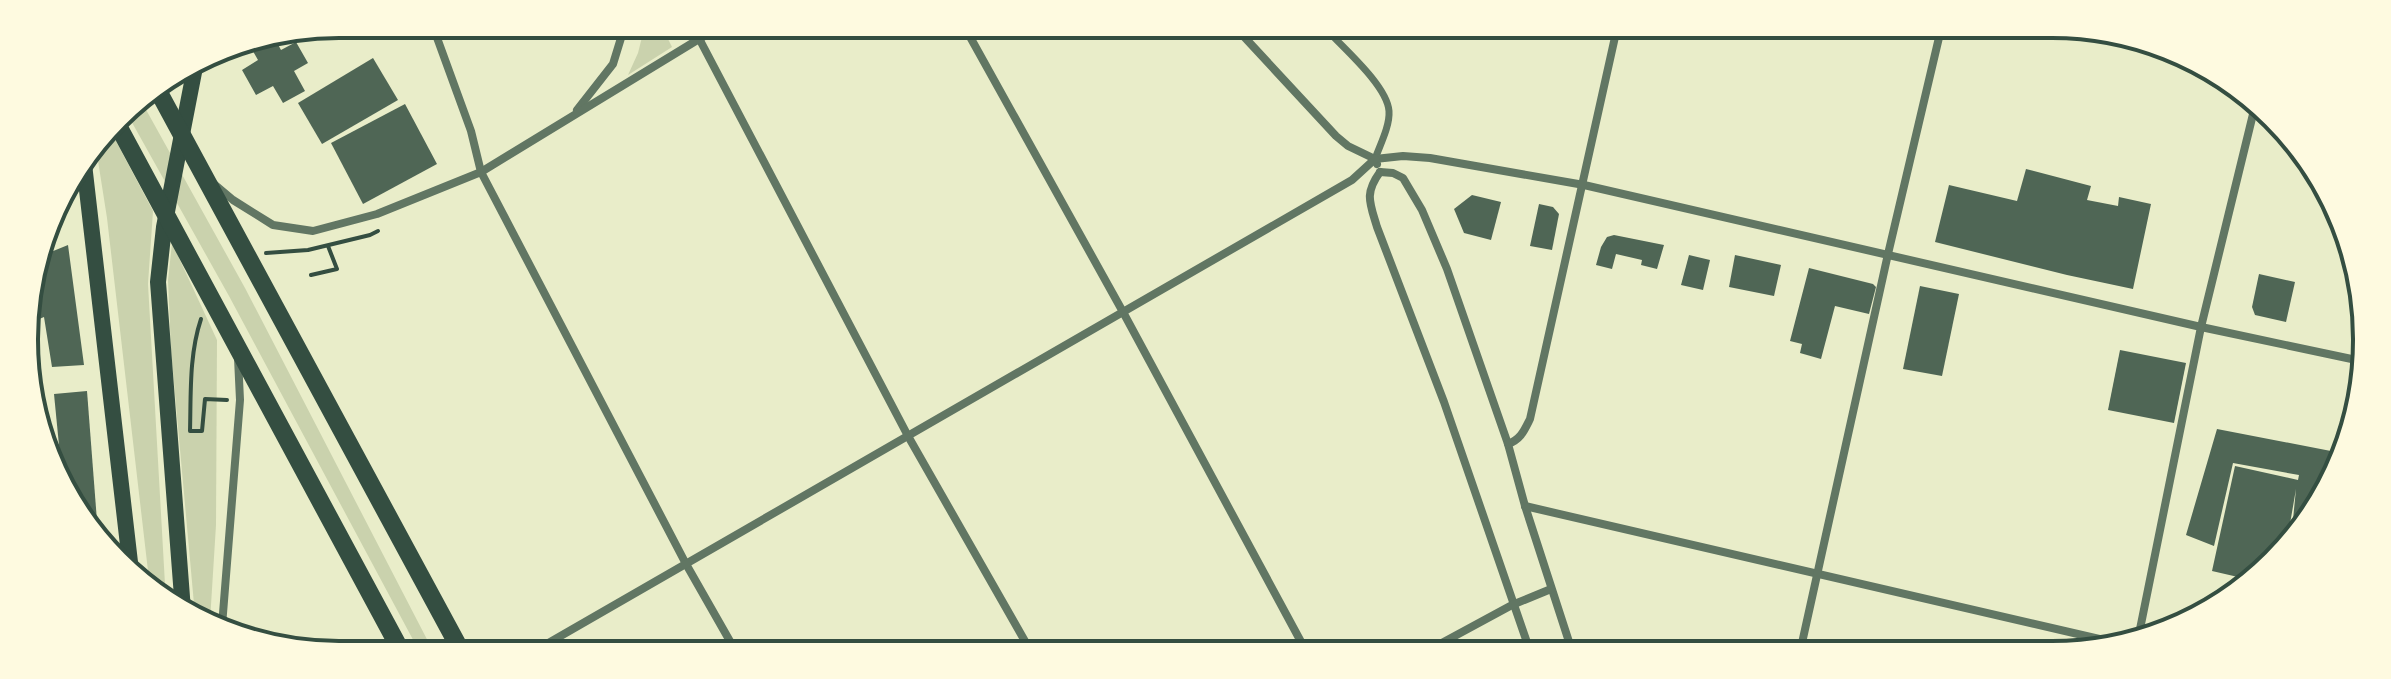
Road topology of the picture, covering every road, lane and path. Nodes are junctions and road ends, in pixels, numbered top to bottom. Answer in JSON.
{"nodes":[{"id":1,"x":437,"y":38,"type":"edge"},
{"id":2,"x":621,"y":38,"type":"edge"},
{"id":3,"x":971,"y":38,"type":"edge"},
{"id":4,"x":1245,"y":38,"type":"edge"},
{"id":5,"x":1334,"y":38,"type":"edge"},
{"id":6,"x":1615,"y":38,"type":"edge"},
{"id":7,"x":1939,"y":38,"type":"edge"},
{"id":8,"x":699,"y":39,"type":"joint"},
{"id":9,"x":193,"y":76,"type":"edge"},
{"id":10,"x":161,"y":96,"type":"edge"},
{"id":11,"x":573,"y":115,"type":"junction"},
{"id":12,"x":2253,"y":115,"type":"edge"},
{"id":13,"x":121,"y":132,"type":"edge"},
{"id":14,"x":1375,"y":159,"type":"junction"},
{"id":15,"x":481,"y":172,"type":"junction"},
{"id":16,"x":1380,"y":172,"type":"junction"},
{"id":17,"x":204,"y":176,"type":"junction"},
{"id":18,"x":86,"y":177,"type":"edge"},
{"id":19,"x":1584,"y":185,"type":"junction"},
{"id":20,"x":328,"y":246,"type":"dead end"},
{"id":21,"x":1888,"y":254,"type":"junction"},
{"id":22,"x":311,"y":275,"type":"dead end"},
{"id":23,"x":1123,"y":312,"type":"junction"},
{"id":24,"x":2201,"y":327,"type":"junction"},
{"id":25,"x":196,"y":333,"type":"dead end"},
{"id":26,"x":237,"y":345,"type":"junction"},
{"id":27,"x":2352,"y":359,"type":"edge"},
{"id":28,"x":205,"y":399,"type":"dead end"},
{"id":29,"x":908,"y":436,"type":"junction"},
{"id":30,"x":1508,"y":444,"type":"junction"},
{"id":31,"x":1525,"y":506,"type":"junction"},
{"id":32,"x":129,"y":556,"type":"edge"},
{"id":33,"x":686,"y":564,"type":"junction"},
{"id":34,"x":1817,"y":573,"type":"junction"},
{"id":35,"x":1551,"y":589,"type":"junction"},
{"id":36,"x":182,"y":596,"type":"edge"},
{"id":37,"x":1512,"y":605,"type":"junction"},
{"id":38,"x":223,"y":617,"type":"edge"},
{"id":39,"x":2140,"y":628,"type":"edge"},
{"id":40,"x":2094,"y":638,"type":"edge"},
{"id":41,"x":396,"y":641,"type":"edge"},
{"id":42,"x":456,"y":641,"type":"edge"},
{"id":43,"x":552,"y":641,"type":"edge"},
{"id":44,"x":730,"y":641,"type":"edge"},
{"id":45,"x":1025,"y":641,"type":"edge"},
{"id":46,"x":1301,"y":641,"type":"edge"},
{"id":47,"x":1445,"y":641,"type":"edge"},
{"id":48,"x":1526,"y":641,"type":"edge"},
{"id":49,"x":1569,"y":641,"type":"edge"},
{"id":50,"x":1802,"y":641,"type":"edge"}],
"edges":[{"from":1,"to":15,"type":"street"},
{"from":2,"to":11,"type":"street"},
{"from":3,"to":23,"type":"street"},
{"from":4,"to":14,"type":"street"},
{"from":5,"to":14,"type":"street"},
{"from":6,"to":19,"type":"street"},
{"from":7,"to":21,"type":"street"},
{"from":8,"to":11,"type":"street"},
{"from":8,"to":29,"type":"street"},
{"from":9,"to":36,"type":"main road"},
{"from":10,"to":17,"type":"highway"},
{"from":11,"to":15,"type":"street"},
{"from":12,"to":24,"type":"street"},
{"from":13,"to":26,"type":"highway"},
{"from":14,"to":16,"type":"street"},
{"from":14,"to":19,"type":"street"},
{"from":14,"to":23,"type":"street"},
{"from":15,"to":17,"type":"street"},
{"from":15,"to":33,"type":"street"},
{"from":16,"to":30,"type":"street"},
{"from":16,"to":37,"type":"street"},
{"from":17,"to":42,"type":"highway"},
{"from":18,"to":32,"type":"main road"},
{"from":19,"to":21,"type":"street"},
{"from":19,"to":30,"type":"street"},
{"from":20,"to":22,"type":"path"},
{"from":21,"to":24,"type":"street"},
{"from":21,"to":34,"type":"street"},
{"from":23,"to":29,"type":"street"},
{"from":23,"to":46,"type":"street"},
{"from":24,"to":27,"type":"street"},
{"from":24,"to":39,"type":"street"},
{"from":25,"to":28,"type":"path"},
{"from":26,"to":38,"type":"street"},
{"from":26,"to":41,"type":"highway"},
{"from":29,"to":33,"type":"street"},
{"from":29,"to":45,"type":"street"},
{"from":30,"to":31,"type":"street"},
{"from":31,"to":34,"type":"street"},
{"from":31,"to":35,"type":"street"},
{"from":33,"to":43,"type":"street"},
{"from":33,"to":44,"type":"street"},
{"from":34,"to":40,"type":"street"},
{"from":34,"to":50,"type":"street"},
{"from":35,"to":37,"type":"street"},
{"from":35,"to":49,"type":"street"},
{"from":37,"to":47,"type":"street"},
{"from":37,"to":48,"type":"street"}]}
